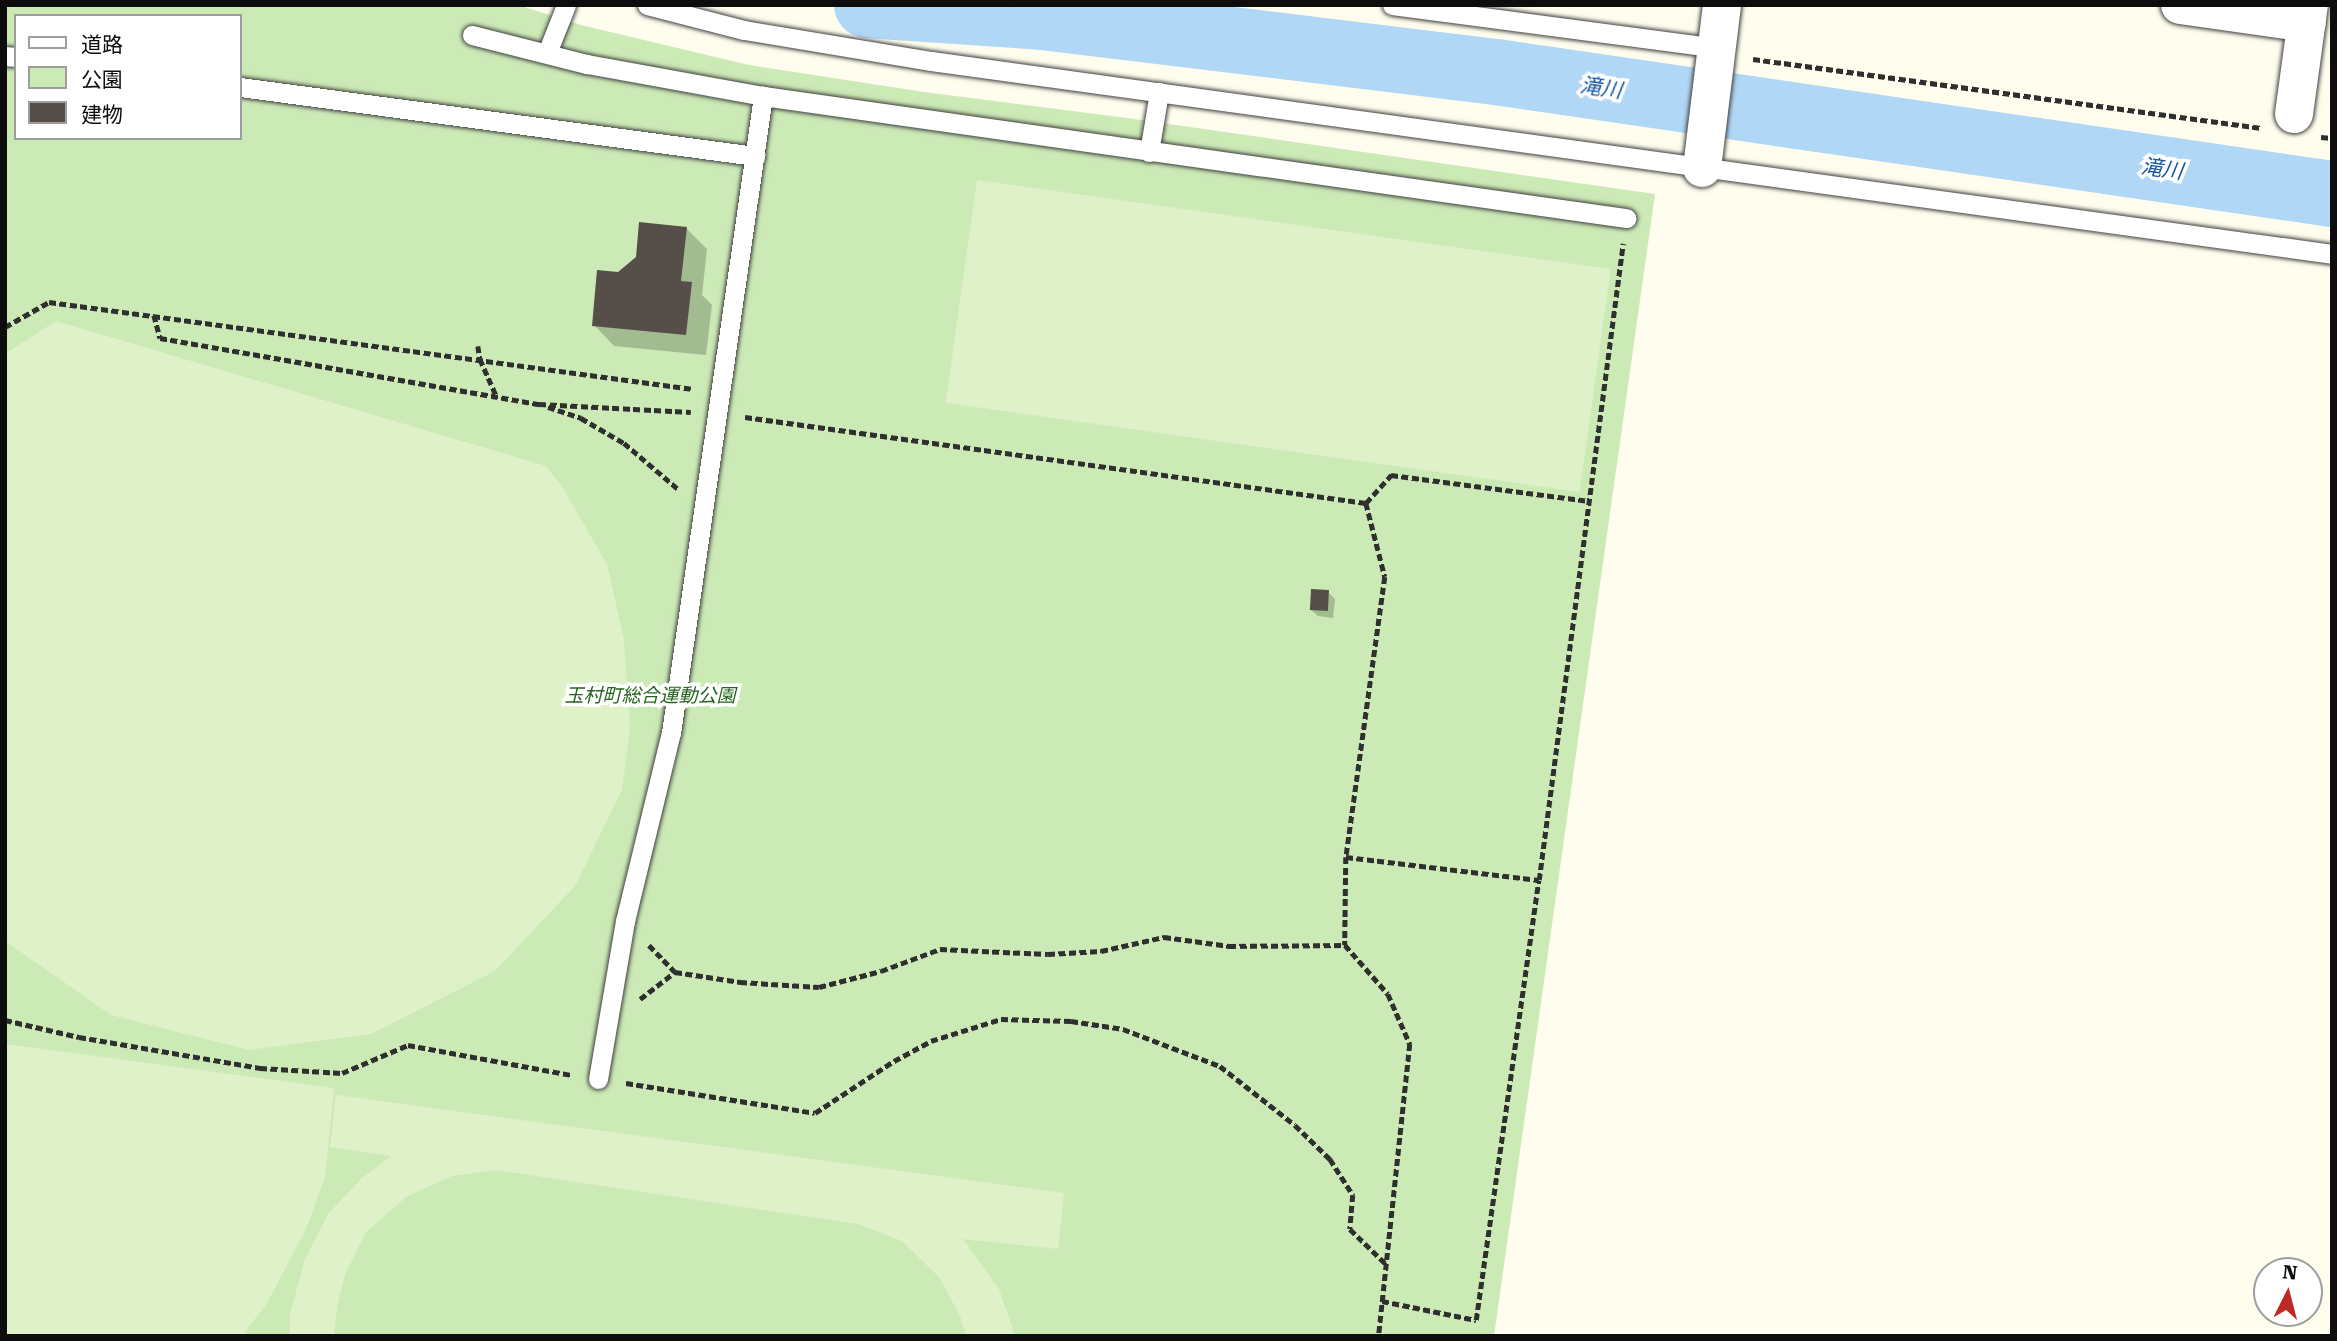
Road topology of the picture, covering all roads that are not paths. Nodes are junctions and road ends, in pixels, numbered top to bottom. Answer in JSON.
{"nodes":[{"id":1,"x":566,"y":5,"type":"edge"},
{"id":2,"x":647,"y":5,"type":"edge"},
{"id":3,"x":1392,"y":5,"type":"edge"},
{"id":4,"x":1722,"y":5,"type":"edge"},
{"id":5,"x":2179,"y":5,"type":"edge"},
{"id":6,"x":2308,"y":14,"type":"edge"},
{"id":7,"x":472,"y":34,"type":"dead end"},
{"id":8,"x":547,"y":54,"type":"junction"},
{"id":9,"x":1718,"y":56,"type":"junction"},
{"id":10,"x":242,"y":87,"type":"edge"},
{"id":11,"x":1159,"y":92,"type":"junction"},
{"id":12,"x":763,"y":96,"type":"junction"},
{"id":13,"x":2291,"y":126,"type":"road end"},
{"id":14,"x":1149,"y":152,"type":"junction"},
{"id":15,"x":755,"y":156,"type":"junction"},
{"id":16,"x":1703,"y":161,"type":"junction"},
{"id":17,"x":1626,"y":218,"type":"road end"},
{"id":18,"x":2332,"y":254,"type":"edge"},
{"id":19,"x":598,"y":1079,"type":"road end"}],
"edges":[{"from":1,"to":8,"type":"lane"},
{"from":2,"to":11,"type":"lane"},
{"from":3,"to":9,"type":"lane"},
{"from":4,"to":9,"type":"street"},
{"from":5,"to":6,"type":"street"},
{"from":6,"to":13,"type":"street"},
{"from":7,"to":8,"type":"lane"},
{"from":8,"to":12,"type":"lane"},
{"from":9,"to":16,"type":"street"},
{"from":10,"to":15,"type":"lane"},
{"from":11,"to":14,"type":"lane"},
{"from":11,"to":16,"type":"lane"},
{"from":12,"to":14,"type":"lane"},
{"from":12,"to":15,"type":"lane"},
{"from":14,"to":17,"type":"lane"},
{"from":15,"to":19,"type":"lane"},
{"from":16,"to":18,"type":"lane"}]}
